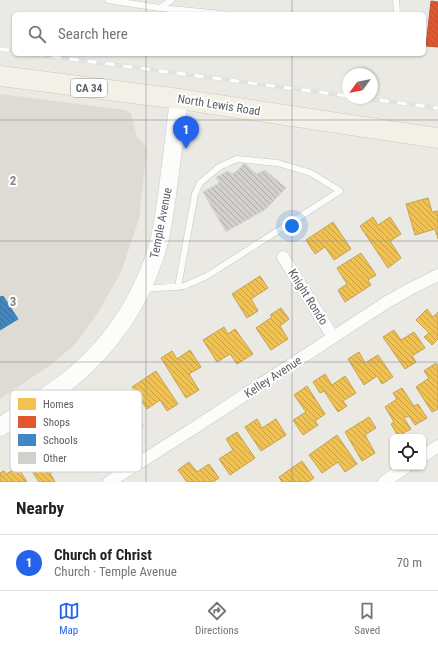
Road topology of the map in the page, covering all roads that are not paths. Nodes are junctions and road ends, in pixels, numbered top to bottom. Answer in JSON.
{"nodes":[{"id":1,"x":108,"y":0,"type":"edge"},
{"id":2,"x":171,"y":0,"type":"edge"},
{"id":3,"x":396,"y":0,"type":"edge"},
{"id":4,"x":160,"y":8,"type":"junction"},
{"id":5,"x":201,"y":12,"type":"edge"},
{"id":6,"x":397,"y":12,"type":"edge"},
{"id":7,"x":0,"y":76,"type":"edge"},
{"id":8,"x":179,"y":99,"type":"junction"},
{"id":9,"x":438,"y":138,"type":"edge"},
{"id":10,"x":283,"y":258,"type":"dead end"},
{"id":11,"x":438,"y":276,"type":"edge"},
{"id":12,"x":178,"y":287,"type":"junction"},
{"id":13,"x":142,"y":289,"type":"junction"},
{"id":14,"x":333,"y":337,"type":"junction"},
{"id":15,"x":54,"y":390,"type":"edge"},
{"id":16,"x":10,"y":419,"type":"edge"},
{"id":17,"x":0,"y":426,"type":"edge"},
{"id":18,"x":438,"y":446,"type":"edge"},
{"id":19,"x":426,"y":454,"type":"edge"},
{"id":20,"x":142,"y":461,"type":"edge"},
{"id":21,"x":402,"y":470,"type":"edge"},
{"id":22,"x":125,"y":472,"type":"edge"},
{"id":23,"x":109,"y":482,"type":"edge"},
{"id":24,"x":384,"y":482,"type":"edge"}],
"edges":[{"from":1,"to":4,"type":"lane"},
{"from":2,"to":4,"type":"lane"},
{"from":3,"to":6,"type":"lane"},
{"from":4,"to":5,"type":"lane"},
{"from":7,"to":8,"type":"main road","name":"North Lewis Road","number":"CA 34"},
{"from":8,"to":9,"type":"main road","name":"North Lewis Road","number":"CA 34"},
{"from":8,"to":13,"type":"main road","name":"Temple Avenue"},
{"from":10,"to":14,"type":"street","name":"Knight Rondo"},
{"from":11,"to":14,"type":"street","name":"Kelley Avenue"},
{"from":12,"to":12,"type":"lane"},
{"from":12,"to":13,"type":"lane"},
{"from":13,"to":15,"type":"main road","name":"Temple Avenue"},
{"from":14,"to":20,"type":"street","name":"Kelley Avenue"},
{"from":16,"to":17,"type":"main road","name":"Temple Avenue"},
{"from":18,"to":19,"type":"street"},
{"from":21,"to":24,"type":"street"},
{"from":22,"to":23,"type":"street","name":"Kelley Avenue"}]}
